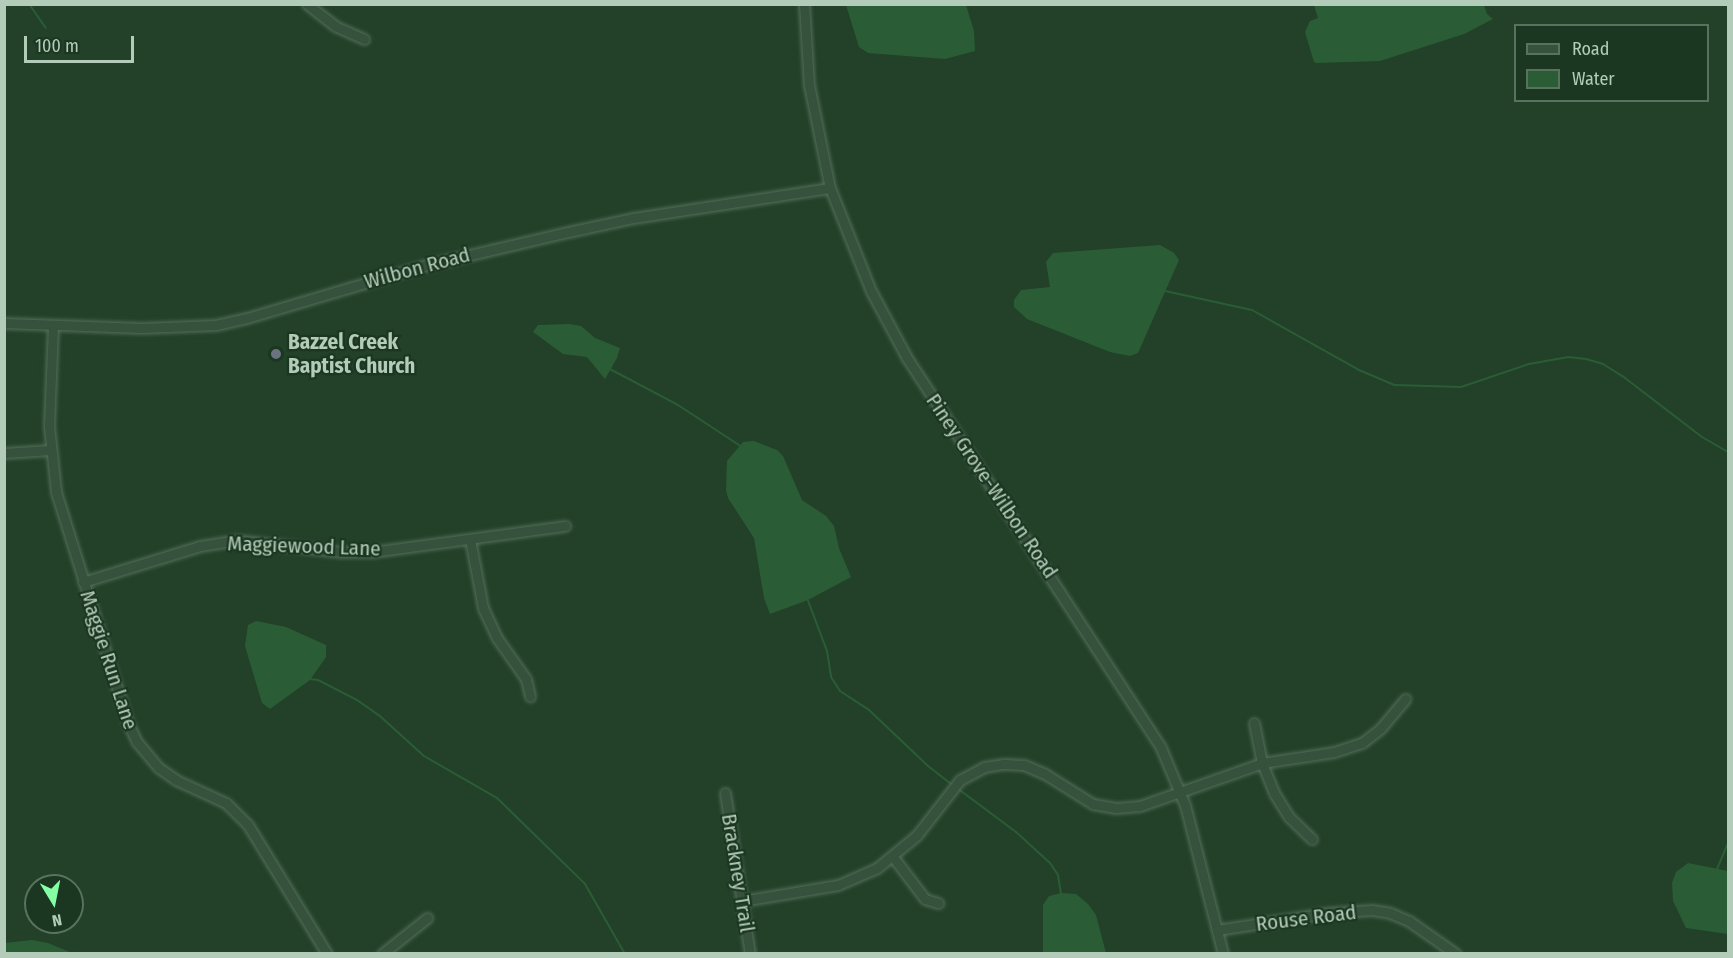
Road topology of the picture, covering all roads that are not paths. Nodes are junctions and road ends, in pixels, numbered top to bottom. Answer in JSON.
{"nodes":[{"id":1,"x":307,"y":4,"type":"edge"},
{"id":2,"x":804,"y":4,"type":"edge"},
{"id":3,"x":364,"y":39,"type":"dead end"},
{"id":4,"x":830,"y":188,"type":"junction"},
{"id":5,"x":4,"y":323,"type":"edge"},
{"id":6,"x":53,"y":326,"type":"junction"},
{"id":7,"x":50,"y":450,"type":"junction"},
{"id":8,"x":4,"y":453,"type":"edge"},
{"id":9,"x":565,"y":526,"type":"dead end"},
{"id":10,"x":470,"y":538,"type":"junction"},
{"id":11,"x":83,"y":582,"type":"junction"},
{"id":12,"x":530,"y":697,"type":"dead end"},
{"id":13,"x":1405,"y":699,"type":"dead end"},
{"id":14,"x":1254,"y":723,"type":"dead end"},
{"id":15,"x":1262,"y":763,"type":"junction"},
{"id":16,"x":1181,"y":792,"type":"junction"},
{"id":17,"x":725,"y":793,"type":"dead end"},
{"id":18,"x":1312,"y":839,"type":"dead end"},
{"id":19,"x":893,"y":857,"type":"junction"},
{"id":20,"x":742,"y":902,"type":"junction"},
{"id":21,"x":938,"y":903,"type":"dead end"},
{"id":22,"x":427,"y":918,"type":"dead end"},
{"id":23,"x":1217,"y":930,"type":"junction"},
{"id":24,"x":327,"y":954,"type":"edge"},
{"id":25,"x":382,"y":954,"type":"edge"},
{"id":26,"x":750,"y":954,"type":"edge"},
{"id":27,"x":1223,"y":954,"type":"edge"},
{"id":28,"x":1456,"y":954,"type":"edge"}],
"edges":[{"from":1,"to":3,"type":"street"},
{"from":2,"to":4,"type":"street","name":"Piney Grove-Wilbon Road"},
{"from":4,"to":6,"type":"street","name":"Wilbon Road"},
{"from":4,"to":16,"type":"street","name":"Piney Grove-Wilbon Road"},
{"from":5,"to":6,"type":"street","name":"Wilbon Road"},
{"from":6,"to":7,"type":"street","name":"Maggie Run Lane"},
{"from":7,"to":8,"type":"street"},
{"from":7,"to":11,"type":"street","name":"Maggie Run Lane"},
{"from":9,"to":10,"type":"street","name":"Maggiewood Lane"},
{"from":10,"to":11,"type":"street","name":"Maggiewood Lane"},
{"from":10,"to":12,"type":"street"},
{"from":11,"to":24,"type":"street","name":"Maggie Run Lane"},
{"from":13,"to":15,"type":"street"},
{"from":14,"to":15,"type":"street"},
{"from":15,"to":16,"type":"street"},
{"from":15,"to":18,"type":"street"},
{"from":16,"to":19,"type":"street"},
{"from":16,"to":23,"type":"street","name":"Piney Grove-Wilbon Road"},
{"from":17,"to":20,"type":"street","name":"Brackney Trail"},
{"from":19,"to":20,"type":"street"},
{"from":19,"to":21,"type":"street"},
{"from":20,"to":26,"type":"street","name":"Brackney Trail"},
{"from":22,"to":25,"type":"street"},
{"from":23,"to":27,"type":"street","name":"Piney Grove-Wilbon Road"},
{"from":23,"to":28,"type":"street","name":"Rouse Road"}]}
